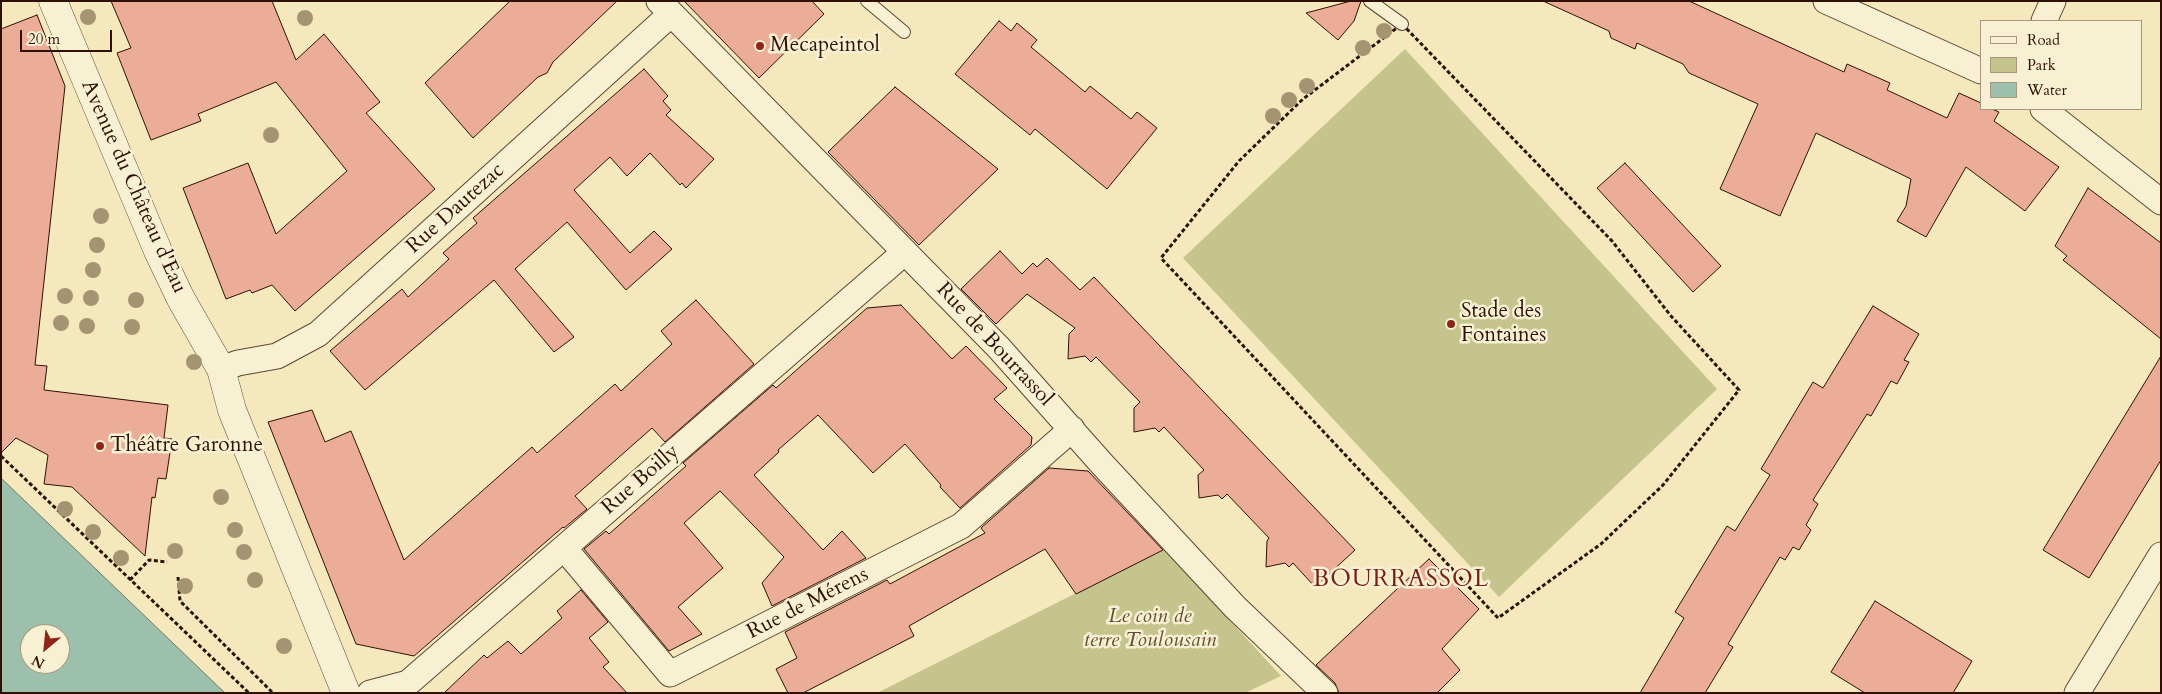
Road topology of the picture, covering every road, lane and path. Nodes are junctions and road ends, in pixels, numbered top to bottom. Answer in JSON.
{"nodes":[{"id":1,"x":53,"y":1,"type":"edge"},
{"id":2,"x":868,"y":1,"type":"edge"},
{"id":3,"x":1370,"y":1,"type":"edge"},
{"id":4,"x":1826,"y":1,"type":"edge"},
{"id":5,"x":2053,"y":1,"type":"edge"},
{"id":6,"x":665,"y":8,"type":"edge"},
{"id":7,"x":2044,"y":20,"type":"edge"},
{"id":8,"x":1402,"y":24,"type":"junction"},
{"id":9,"x":904,"y":32,"type":"dead end"},
{"id":10,"x":1980,"y":71,"type":"edge"},
{"id":11,"x":2044,"y":110,"type":"edge"},
{"id":12,"x":2161,"y":202,"type":"edge"},
{"id":13,"x":904,"y":252,"type":"junction"},
{"id":14,"x":221,"y":368,"type":"junction"},
{"id":15,"x":1072,"y":429,"type":"junction"},
{"id":16,"x":1,"y":456,"type":"edge"},
{"id":17,"x":564,"y":548,"type":"junction"},
{"id":18,"x":2161,"y":555,"type":"edge"},
{"id":19,"x":167,"y":562,"type":"dead end"},
{"id":20,"x":178,"y":577,"type":"dead end"},
{"id":21,"x":130,"y":580,"type":"junction"},
{"id":22,"x":249,"y":693,"type":"edge"},
{"id":23,"x":273,"y":693,"type":"edge"},
{"id":24,"x":346,"y":693,"type":"edge"},
{"id":25,"x":370,"y":693,"type":"edge"},
{"id":26,"x":1325,"y":693,"type":"edge"},
{"id":27,"x":2077,"y":693,"type":"edge"}],
"edges":[{"from":1,"to":14,"type":"street","name":"Avenue du Château d'Eau"},
{"from":2,"to":9,"type":"lane"},
{"from":3,"to":8,"type":"lane"},
{"from":4,"to":10,"type":"street"},
{"from":5,"to":7,"type":"street"},
{"from":6,"to":13,"type":"street","name":"Rue de Bourrassol"},
{"from":6,"to":14,"type":"street","name":"Rue Dautezac"},
{"from":8,"to":8,"type":"path"},
{"from":11,"to":12,"type":"street"},
{"from":13,"to":15,"type":"street","name":"Rue de Bourrassol"},
{"from":13,"to":17,"type":"street","name":"Rue Boilly"},
{"from":14,"to":24,"type":"street","name":"Avenue du Château d'Eau"},
{"from":15,"to":17,"type":"street","name":"Rue de Mérens"},
{"from":15,"to":26,"type":"street","name":"Rue de Bourrassol"},
{"from":16,"to":21,"type":"path"},
{"from":17,"to":25,"type":"street","name":"Rue Boilly"},
{"from":18,"to":27,"type":"street"},
{"from":19,"to":21,"type":"path"},
{"from":20,"to":23,"type":"path"},
{"from":21,"to":22,"type":"path"}]}
